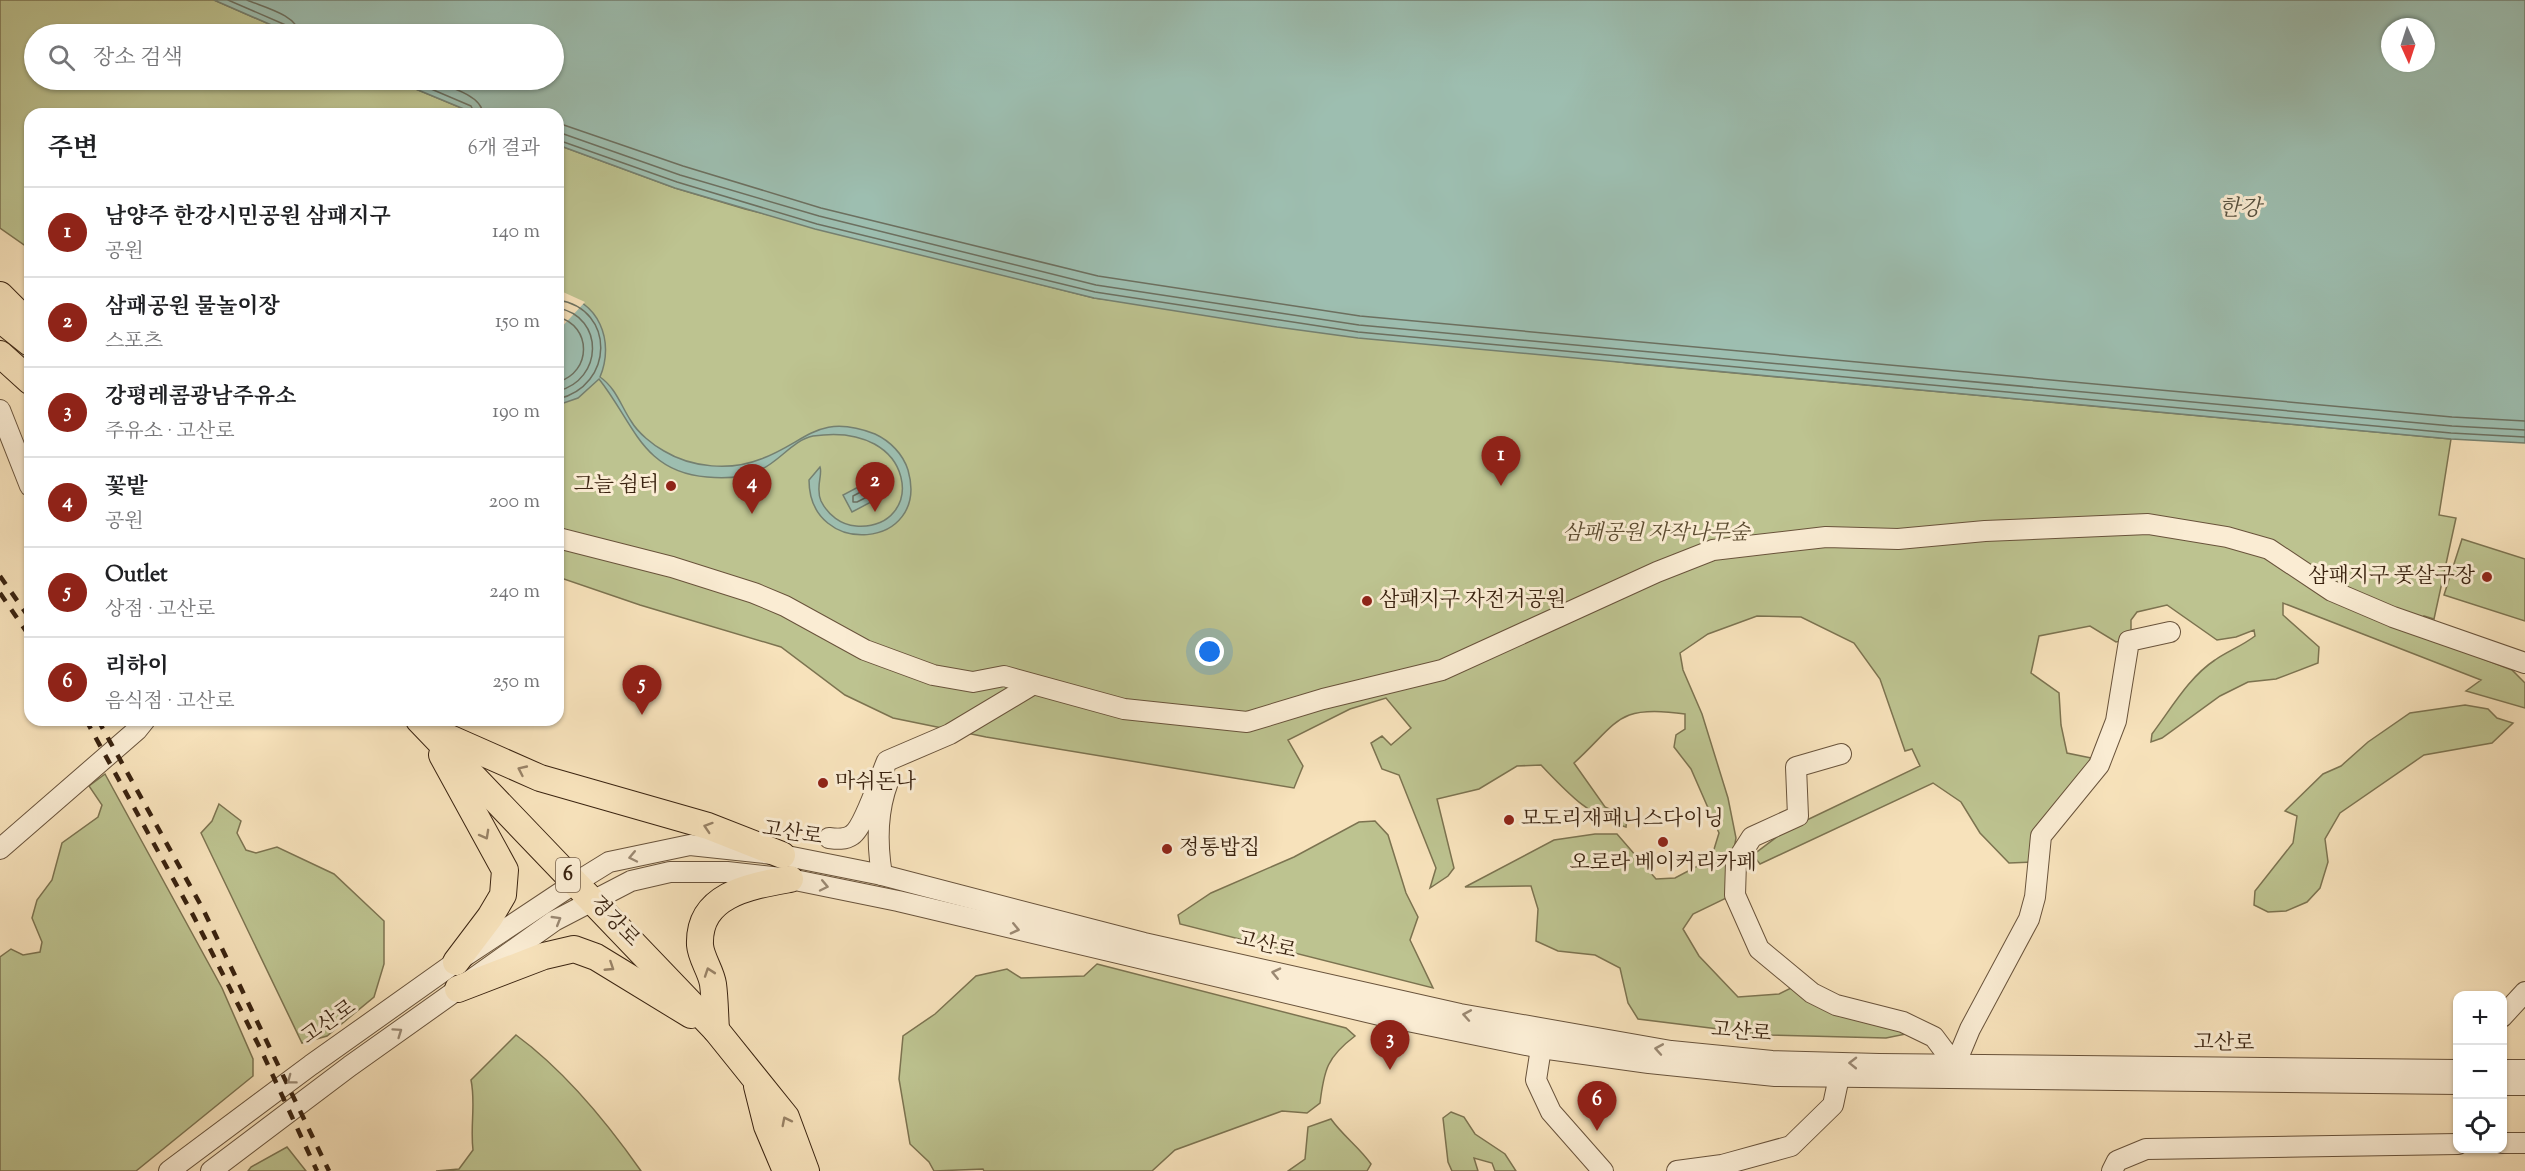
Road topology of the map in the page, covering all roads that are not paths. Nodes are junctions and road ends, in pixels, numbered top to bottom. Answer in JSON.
{"nodes":[{"id":1,"x":0,"y":295,"type":"edge"},
{"id":2,"x":0,"y":319,"type":"edge"},
{"id":3,"x":24,"y":319,"type":"edge"},
{"id":4,"x":24,"y":338,"type":"edge"},
{"id":5,"x":0,"y":354,"type":"edge"},
{"id":6,"x":24,"y":376,"type":"edge"},
{"id":7,"x":0,"y":410,"type":"edge"},
{"id":8,"x":24,"y":471,"type":"edge"},
{"id":9,"x":564,"y":540,"type":"edge"},
{"id":10,"x":2170,"y":632,"type":"dead end"},
{"id":11,"x":2525,"y":663,"type":"edge"},
{"id":12,"x":1032,"y":685,"type":"junction"},
{"id":13,"x":140,"y":726,"type":"edge"},
{"id":14,"x":424,"y":726,"type":"edge"},
{"id":15,"x":425,"y":726,"type":"edge"},
{"id":16,"x":427,"y":726,"type":"edge"},
{"id":17,"x":950,"y":734,"type":"junction"},
{"id":18,"x":1841,"y":754,"type":"dead end"},
{"id":19,"x":829,"y":838,"type":"dead end"},
{"id":20,"x":0,"y":849,"type":"edge"},
{"id":21,"x":782,"y":855,"type":"junction"},
{"id":22,"x":882,"y":875,"type":"junction"},
{"id":23,"x":790,"y":879,"type":"junction"},
{"id":24,"x":584,"y":891,"type":"junction"},
{"id":25,"x":456,"y":962,"type":"junction"},
{"id":26,"x":458,"y":989,"type":"junction"},
{"id":27,"x":2525,"y":992,"type":"edge"},
{"id":28,"x":2507,"y":1012,"type":"edge"},
{"id":29,"x":716,"y":1030,"type":"junction"},
{"id":30,"x":1541,"y":1048,"type":"junction"},
{"id":31,"x":1954,"y":1065,"type":"junction"},
{"id":32,"x":2453,"y":1070,"type":"edge"},
{"id":33,"x":2507,"y":1070,"type":"edge"},
{"id":34,"x":2525,"y":1071,"type":"edge"},
{"id":35,"x":754,"y":1077,"type":"junction"},
{"id":36,"x":1839,"y":1077,"type":"junction"},
{"id":37,"x":2453,"y":1084,"type":"edge"},
{"id":38,"x":2507,"y":1085,"type":"edge"},
{"id":39,"x":2525,"y":1085,"type":"edge"},
{"id":40,"x":2507,"y":1143,"type":"edge"},
{"id":41,"x":2525,"y":1143,"type":"edge"},
{"id":42,"x":2453,"y":1144,"type":"edge"},
{"id":43,"x":169,"y":1171,"type":"edge"},
{"id":44,"x":211,"y":1171,"type":"edge"},
{"id":45,"x":786,"y":1171,"type":"edge"},
{"id":46,"x":806,"y":1171,"type":"edge"},
{"id":47,"x":1603,"y":1171,"type":"edge"},
{"id":48,"x":1677,"y":1171,"type":"edge"},
{"id":49,"x":2112,"y":1171,"type":"edge"}],
"edges":[{"from":1,"to":3,"type":"main road"},
{"from":2,"to":4,"type":"main road"},
{"from":5,"to":6,"type":"main road"},
{"from":7,"to":8,"type":"street"},
{"from":9,"to":12,"type":"street"},
{"from":10,"to":31,"type":"street"},
{"from":11,"to":12,"type":"street"},
{"from":12,"to":17,"type":"street"},
{"from":13,"to":20,"type":"street"},
{"from":14,"to":25,"type":"main road","one_way":true},
{"from":15,"to":24,"type":"main road","name":"경강로","number":"6"},
{"from":21,"to":16,"type":"main road","one_way":true},
{"from":17,"to":19,"type":"street"},
{"from":17,"to":22,"type":"street"},
{"from":18,"to":31,"type":"street"},
{"from":21,"to":22,"type":"street","name":"고산로"},
{"from":21,"to":24,"type":"street","name":"고산로","one_way":true},
{"from":31,"to":22,"type":"street","name":"고산로","one_way":true},
{"from":23,"to":24,"type":"street","name":"고산로"},
{"from":29,"to":23,"type":"main road","one_way":true},
{"from":23,"to":30,"type":"street","name":"고산로","one_way":true},
{"from":24,"to":25,"type":"street","name":"고산로"},
{"from":26,"to":24,"type":"street","name":"고산로","one_way":true},
{"from":24,"to":29,"type":"main road","name":"경강로","number":"6"},
{"from":25,"to":43,"type":"street","name":"고산로","one_way":true},
{"from":26,"to":29,"type":"main road","one_way":true},
{"from":44,"to":26,"type":"street","name":"고산로","one_way":true},
{"from":27,"to":28,"type":"street"},
{"from":29,"to":35,"type":"main road","name":"경강로","number":"6"},
{"from":30,"to":36,"type":"street","name":"고산로"},
{"from":30,"to":47,"type":"street"},
{"from":31,"to":32,"type":"street","name":"고산로"},
{"from":33,"to":34,"type":"street"},
{"from":35,"to":45,"type":"main road","name":"경강로","number":"6"},
{"from":46,"to":35,"type":"main road","name":"경강로","number":"6","one_way":true},
{"from":36,"to":37,"type":"street","name":"고산로"},
{"from":36,"to":48,"type":"street"},
{"from":38,"to":39,"type":"street"},
{"from":40,"to":41,"type":"street"},
{"from":42,"to":49,"type":"street"}]}
